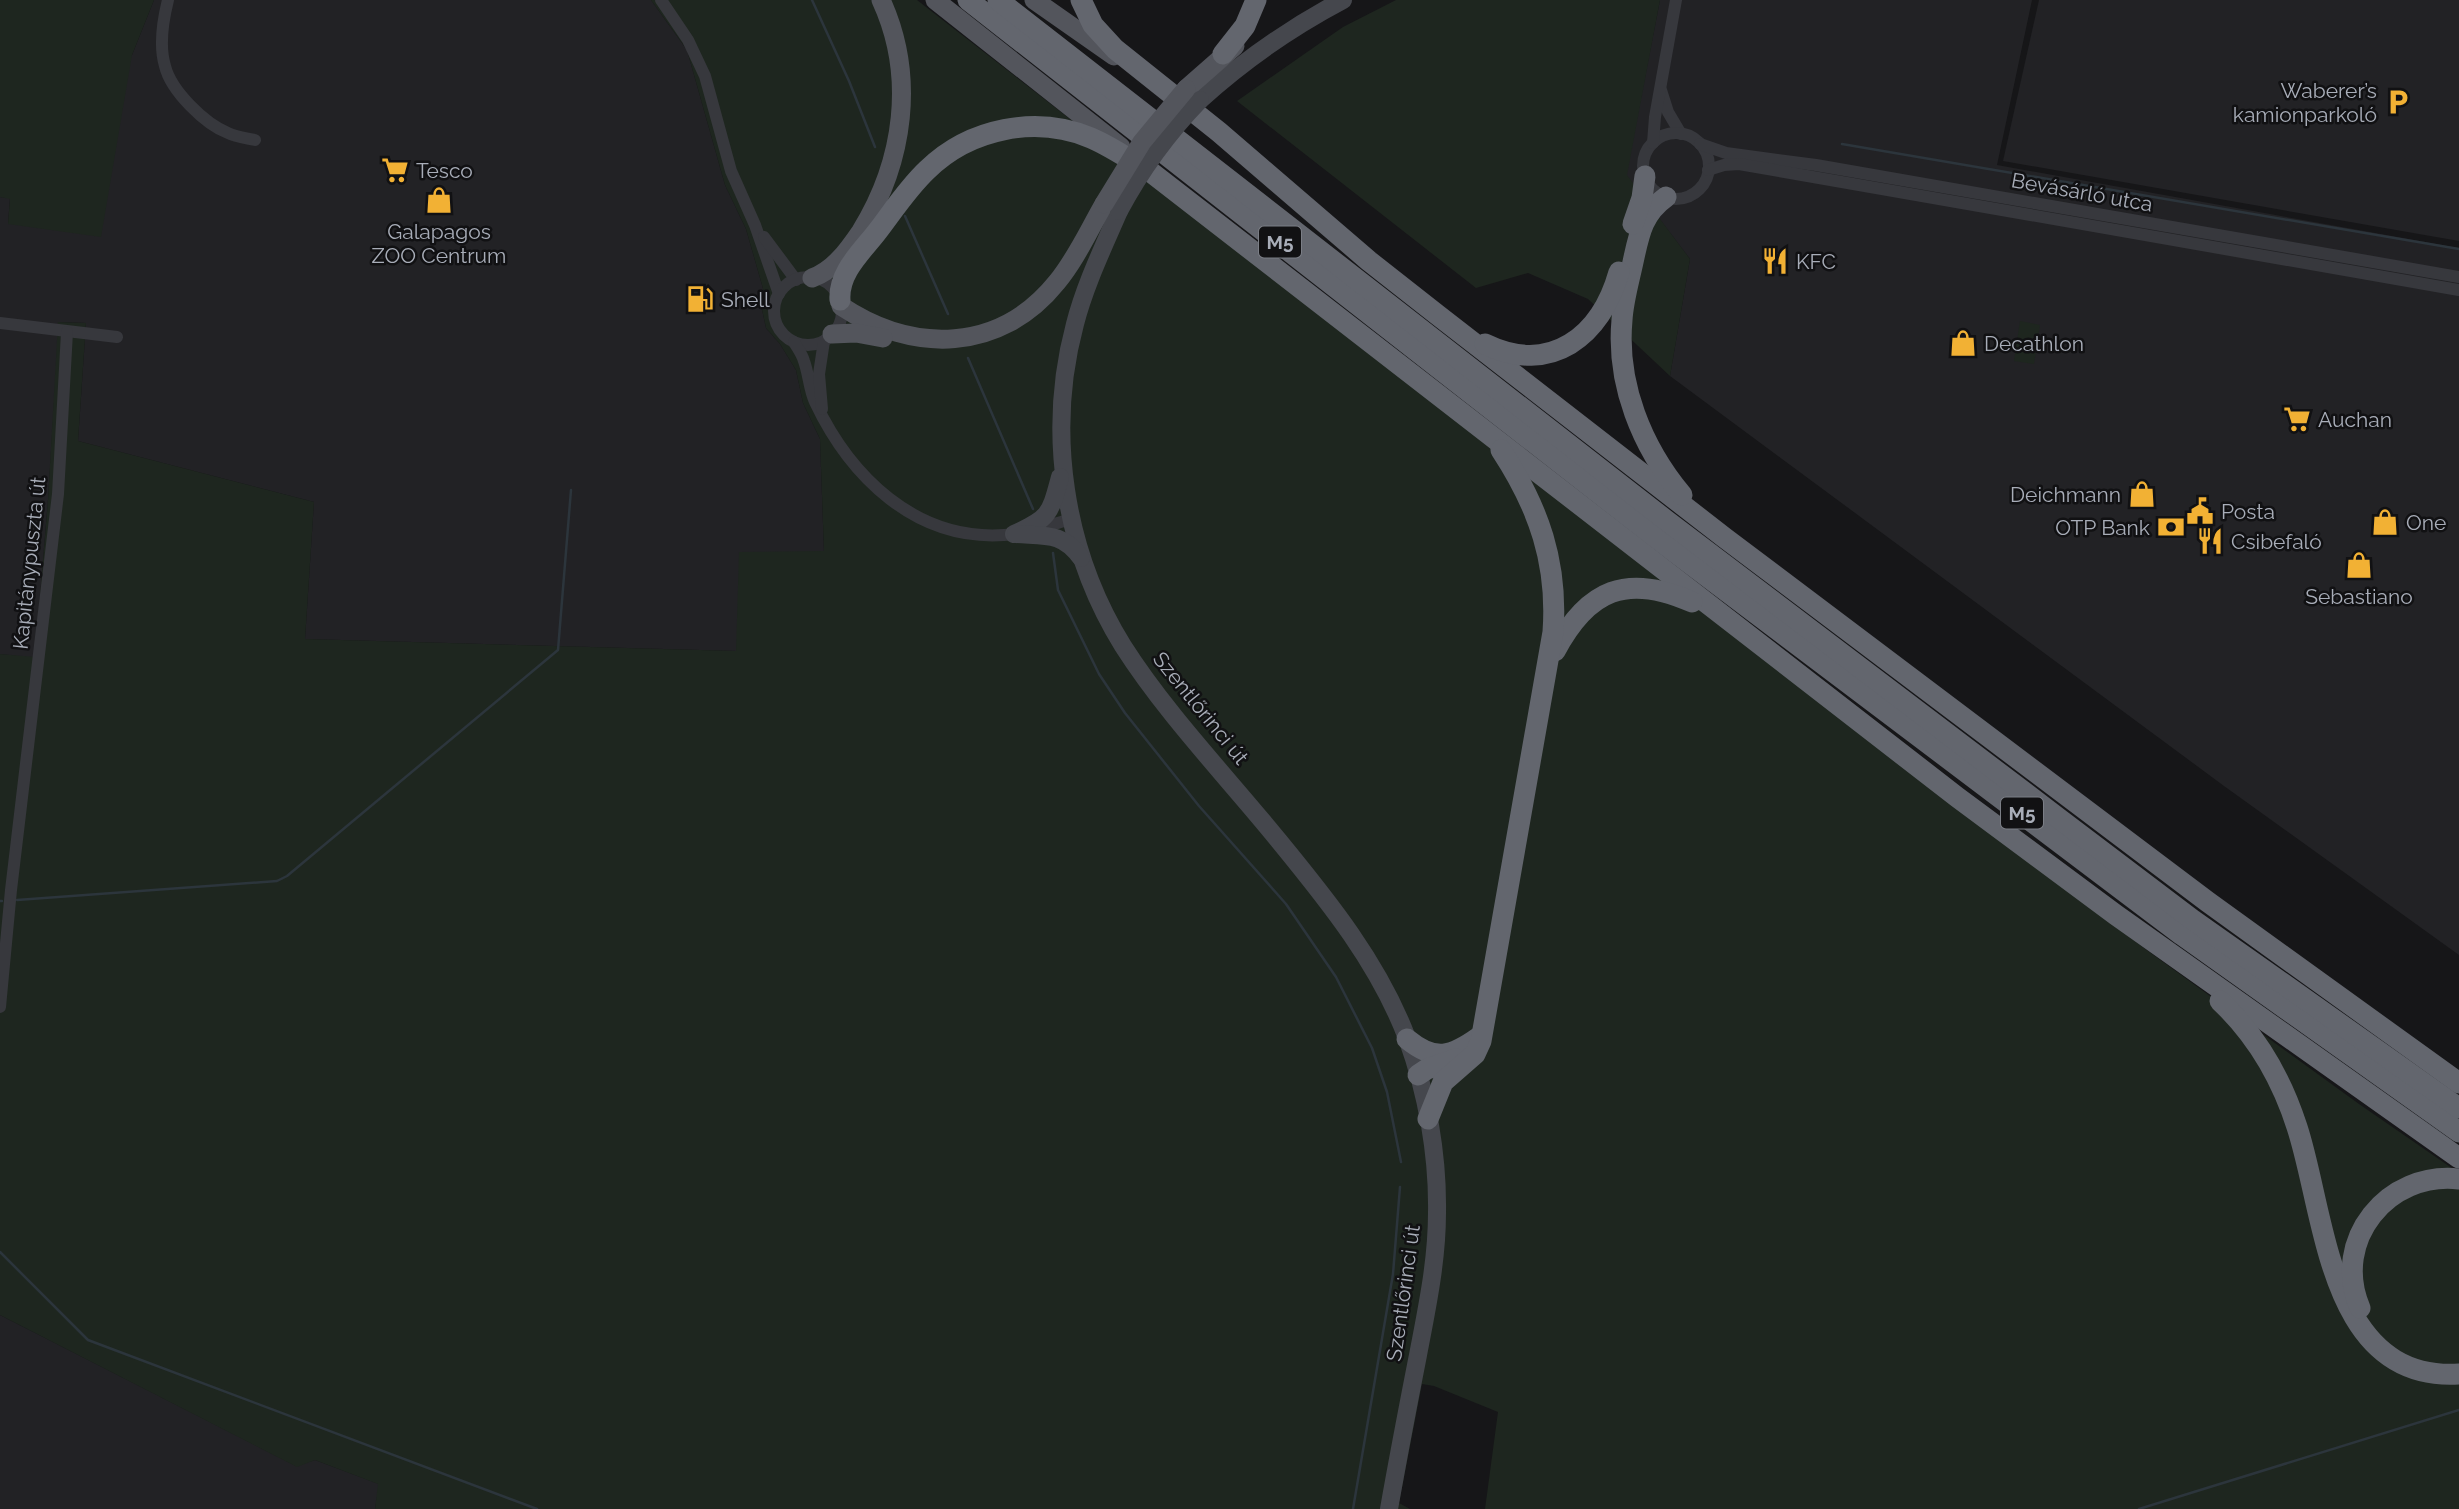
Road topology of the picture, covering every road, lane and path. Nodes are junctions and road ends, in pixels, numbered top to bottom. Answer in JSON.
{"nodes":[{"id":1,"x":168,"y":0,"type":"edge"},
{"id":2,"x":661,"y":0,"type":"edge"},
{"id":3,"x":881,"y":0,"type":"edge"},
{"id":4,"x":935,"y":0,"type":"edge"},
{"id":5,"x":968,"y":0,"type":"edge"},
{"id":6,"x":998,"y":0,"type":"edge"},
{"id":7,"x":1034,"y":0,"type":"edge"},
{"id":8,"x":1081,"y":0,"type":"edge"},
{"id":9,"x":1256,"y":0,"type":"edge"},
{"id":10,"x":1267,"y":0,"type":"edge"},
{"id":11,"x":1343,"y":0,"type":"edge"},
{"id":12,"x":1676,"y":0,"type":"edge"},
{"id":13,"x":1223,"y":54,"type":"junction"},
{"id":14,"x":1660,"y":87,"type":"junction"},
{"id":15,"x":1161,"y":88,"type":"junction"},
{"id":16,"x":1193,"y":95,"type":"junction"},
{"id":17,"x":1681,"y":134,"type":"junction"},
{"id":18,"x":255,"y":140,"type":"dead end"},
{"id":19,"x":1653,"y":143,"type":"junction"},
{"id":20,"x":1700,"y":144,"type":"junction"},
{"id":21,"x":1708,"y":170,"type":"junction"},
{"id":22,"x":1152,"y":173,"type":"junction"},
{"id":23,"x":1644,"y":176,"type":"junction"},
{"id":24,"x":1666,"y":197,"type":"junction"},
{"id":25,"x":1111,"y":207,"type":"junction"},
{"id":26,"x":755,"y":225,"type":"junction"},
{"id":27,"x":2459,"y":277,"type":"edge"},
{"id":28,"x":804,"y":279,"type":"junction"},
{"id":29,"x":2459,"y":290,"type":"edge"},
{"id":30,"x":779,"y":294,"type":"junction"},
{"id":31,"x":840,"y":303,"type":"junction"},
{"id":32,"x":1439,"y":316,"type":"junction"},
{"id":33,"x":0,"y":323,"type":"edge"},
{"id":34,"x":67,"y":331,"type":"junction"},
{"id":35,"x":117,"y":337,"type":"dead end"},
{"id":36,"x":828,"y":338,"type":"junction"},
{"id":37,"x":913,"y":338,"type":"junction"},
{"id":38,"x":794,"y":342,"type":"junction"},
{"id":39,"x":822,"y":413,"type":"junction"},
{"id":40,"x":1492,"y":437,"type":"junction"},
{"id":41,"x":1062,"y":470,"type":"junction"},
{"id":42,"x":1072,"y":519,"type":"junction"},
{"id":43,"x":1014,"y":534,"type":"junction"},
{"id":44,"x":1726,"y":538,"type":"junction"},
{"id":45,"x":1083,"y":561,"type":"junction"},
{"id":46,"x":1728,"y":620,"type":"junction"},
{"id":47,"x":1549,"y":662,"type":"junction"},
{"id":48,"x":2116,"y":915,"type":"junction"},
{"id":49,"x":0,"y":1007,"type":"edge"},
{"id":50,"x":1483,"y":1034,"type":"junction"},
{"id":51,"x":1407,"y":1039,"type":"junction"},
{"id":52,"x":1418,"y":1074,"type":"junction"},
{"id":53,"x":1449,"y":1074,"type":"junction"},
{"id":54,"x":2453,"y":1077,"type":"edge"},
{"id":55,"x":2459,"y":1108,"type":"edge"},
{"id":56,"x":1428,"y":1119,"type":"junction"},
{"id":57,"x":2459,"y":1132,"type":"edge"},
{"id":58,"x":2459,"y":1158,"type":"edge"},
{"id":59,"x":2459,"y":1179,"type":"edge"},
{"id":60,"x":2459,"y":1359,"type":"edge"},
{"id":61,"x":2459,"y":1374,"type":"edge"},
{"id":62,"x":1388,"y":1509,"type":"edge"}],
"edges":[{"from":1,"to":18,"type":"street"},
{"from":2,"to":26,"type":"street"},
{"from":3,"to":28,"type":"main road"},
{"from":4,"to":22,"type":"main road","number":"M5"},
{"from":5,"to":57,"type":"highway","number":"M5"},
{"from":6,"to":55,"type":"highway","number":"M5"},
{"from":7,"to":15,"type":"main road","number":"M5"},
{"from":8,"to":15,"type":"highway"},
{"from":9,"to":13,"type":"highway"},
{"from":10,"to":13,"type":"main road"},
{"from":11,"to":16,"type":"main road"},
{"from":12,"to":14,"type":"street"},
{"from":13,"to":16,"type":"main road"},
{"from":14,"to":17,"type":"street"},
{"from":14,"to":19,"type":"street"},
{"from":15,"to":32,"type":"highway","number":"M5"},
{"from":16,"to":25,"type":"main road","bridge":true},
{"from":17,"to":19,"type":"street"},
{"from":17,"to":20,"type":"street"},
{"from":19,"to":23,"type":"street"},
{"from":20,"to":21,"type":"street"},
{"from":20,"to":27,"type":"street","name":"Bevásárló utca"},
{"from":21,"to":24,"type":"street"},
{"from":21,"to":29,"type":"street"},
{"from":22,"to":31,"type":"highway"},
{"from":22,"to":40,"type":"highway","number":"M5"},
{"from":23,"to":24,"type":"street"},
{"from":23,"to":32,"type":"highway"},
{"from":24,"to":44,"type":"highway"},
{"from":25,"to":37,"type":"main road"},
{"from":25,"to":41,"type":"main road","name":"Szentlőrinci út"},
{"from":26,"to":28,"type":"street"},
{"from":26,"to":30,"type":"street"},
{"from":28,"to":30,"type":"street"},
{"from":28,"to":31,"type":"street"},
{"from":30,"to":38,"type":"street"},
{"from":31,"to":36,"type":"street"},
{"from":31,"to":37,"type":"main road"},
{"from":32,"to":44,"type":"highway","number":"M5"},
{"from":33,"to":34,"type":"street"},
{"from":34,"to":35,"type":"street"},
{"from":34,"to":49,"type":"street","name":"Kapitánypuszta út"},
{"from":36,"to":37,"type":"main road"},
{"from":36,"to":38,"type":"street"},
{"from":36,"to":39,"type":"street"},
{"from":38,"to":39,"type":"street"},
{"from":39,"to":43,"type":"street"},
{"from":40,"to":46,"type":"highway","number":"M5"},
{"from":40,"to":47,"type":"highway"},
{"from":41,"to":42,"type":"main road","name":"Szentlőrinci út"},
{"from":41,"to":43,"type":"main road"},
{"from":42,"to":43,"type":"street"},
{"from":42,"to":45,"type":"main road","name":"Szentlőrinci út"},
{"from":43,"to":45,"type":"main road"},
{"from":44,"to":54,"type":"highway","number":"M5"},
{"from":45,"to":51,"type":"main road","name":"Szentlőrinci út"},
{"from":46,"to":47,"type":"highway"},
{"from":46,"to":48,"type":"highway","number":"M5"},
{"from":47,"to":50,"type":"highway"},
{"from":48,"to":58,"type":"highway","number":"M5"},
{"from":48,"to":61,"type":"highway"},
{"from":50,"to":51,"type":"highway"},
{"from":50,"to":52,"type":"highway"},
{"from":50,"to":53,"type":"highway"},
{"from":51,"to":52,"type":"main road","name":"Szentlőrinci út"},
{"from":52,"to":53,"type":"highway"},
{"from":52,"to":56,"type":"main road","name":"Szentlőrinci út"},
{"from":53,"to":56,"type":"highway"},
{"from":56,"to":62,"type":"main road","name":"Szentlőrinci út"},
{"from":59,"to":60,"type":"highway"}]}
